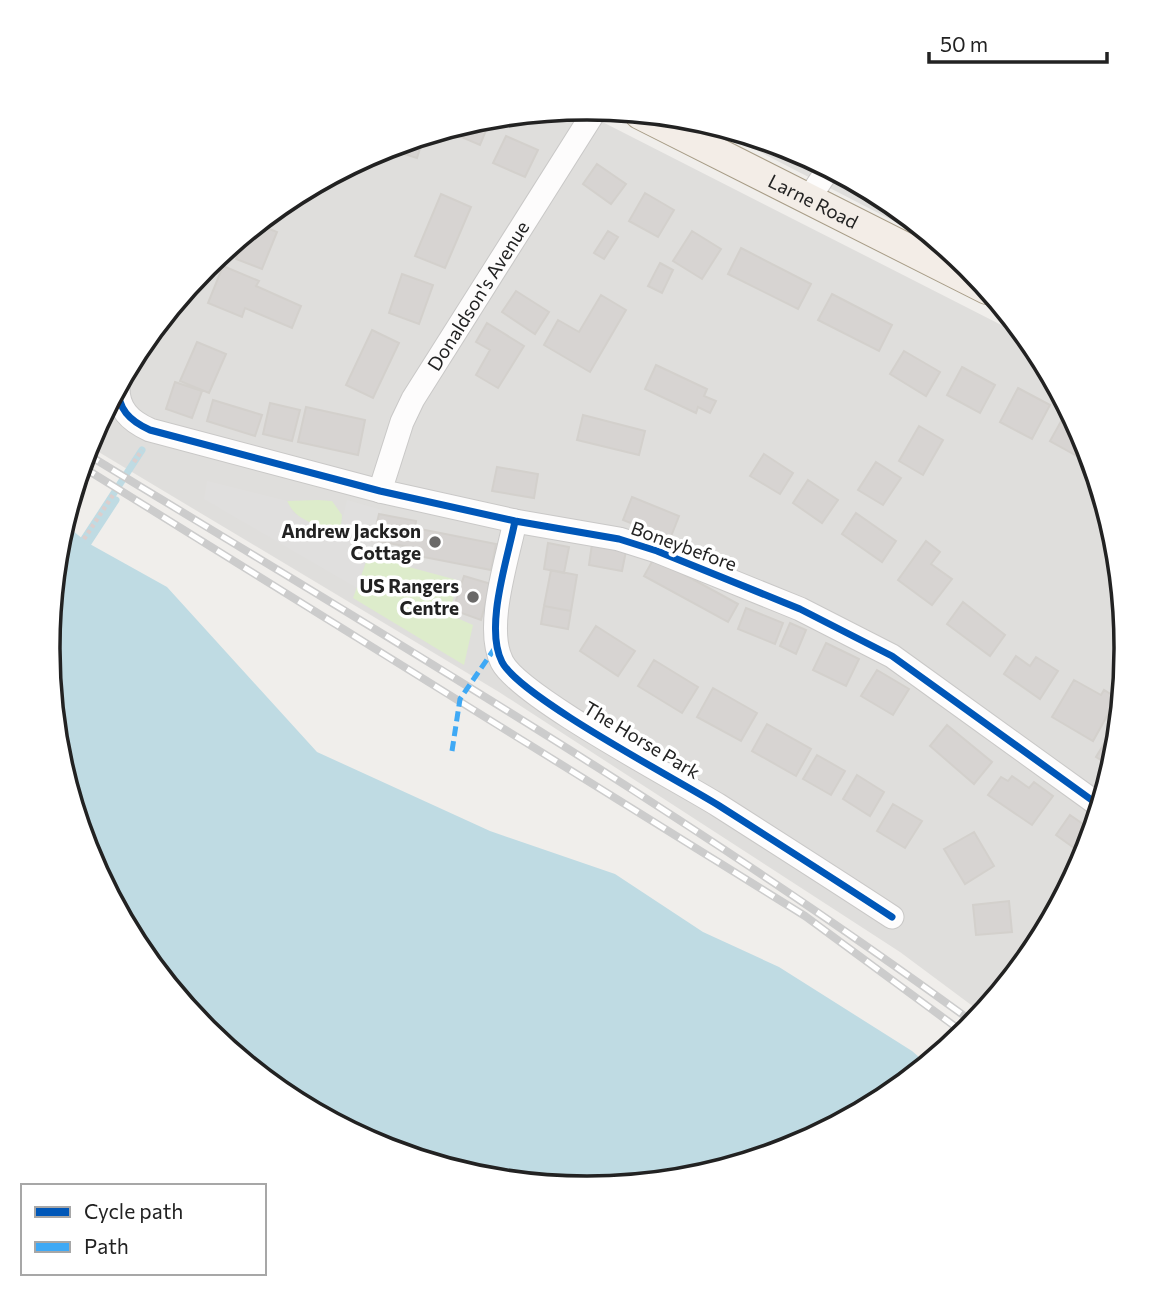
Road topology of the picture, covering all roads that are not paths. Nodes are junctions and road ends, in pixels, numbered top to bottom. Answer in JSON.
{"nodes":[{"id":1,"x":589,"y":120,"type":"edge"},
{"id":2,"x":666,"y":127,"type":"edge"},
{"id":3,"x":823,"y":177,"type":"edge"},
{"id":4,"x":809,"y":198,"type":"junction"},
{"id":5,"x":960,"y":275,"type":"edge"},
{"id":6,"x":120,"y":403,"type":"edge"},
{"id":7,"x":380,"y":491,"type":"junction"},
{"id":8,"x":515,"y":521,"type":"junction"},
{"id":9,"x":1092,"y":800,"type":"edge"},
{"id":10,"x":892,"y":917,"type":"dead end"}],
"edges":[{"from":1,"to":7,"type":"street","name":"Donaldson's Avenue"},
{"from":2,"to":4,"type":"main road","name":"Larne Road"},
{"from":3,"to":4,"type":"street"},
{"from":4,"to":5,"type":"main road","name":"Larne Road"},
{"from":6,"to":7,"type":"street","name":"Boneybefore"},
{"from":7,"to":8,"type":"street","name":"Boneybefore"},
{"from":8,"to":9,"type":"street","name":"Boneybefore"},
{"from":8,"to":10,"type":"street","name":"The Horse Park"}]}
